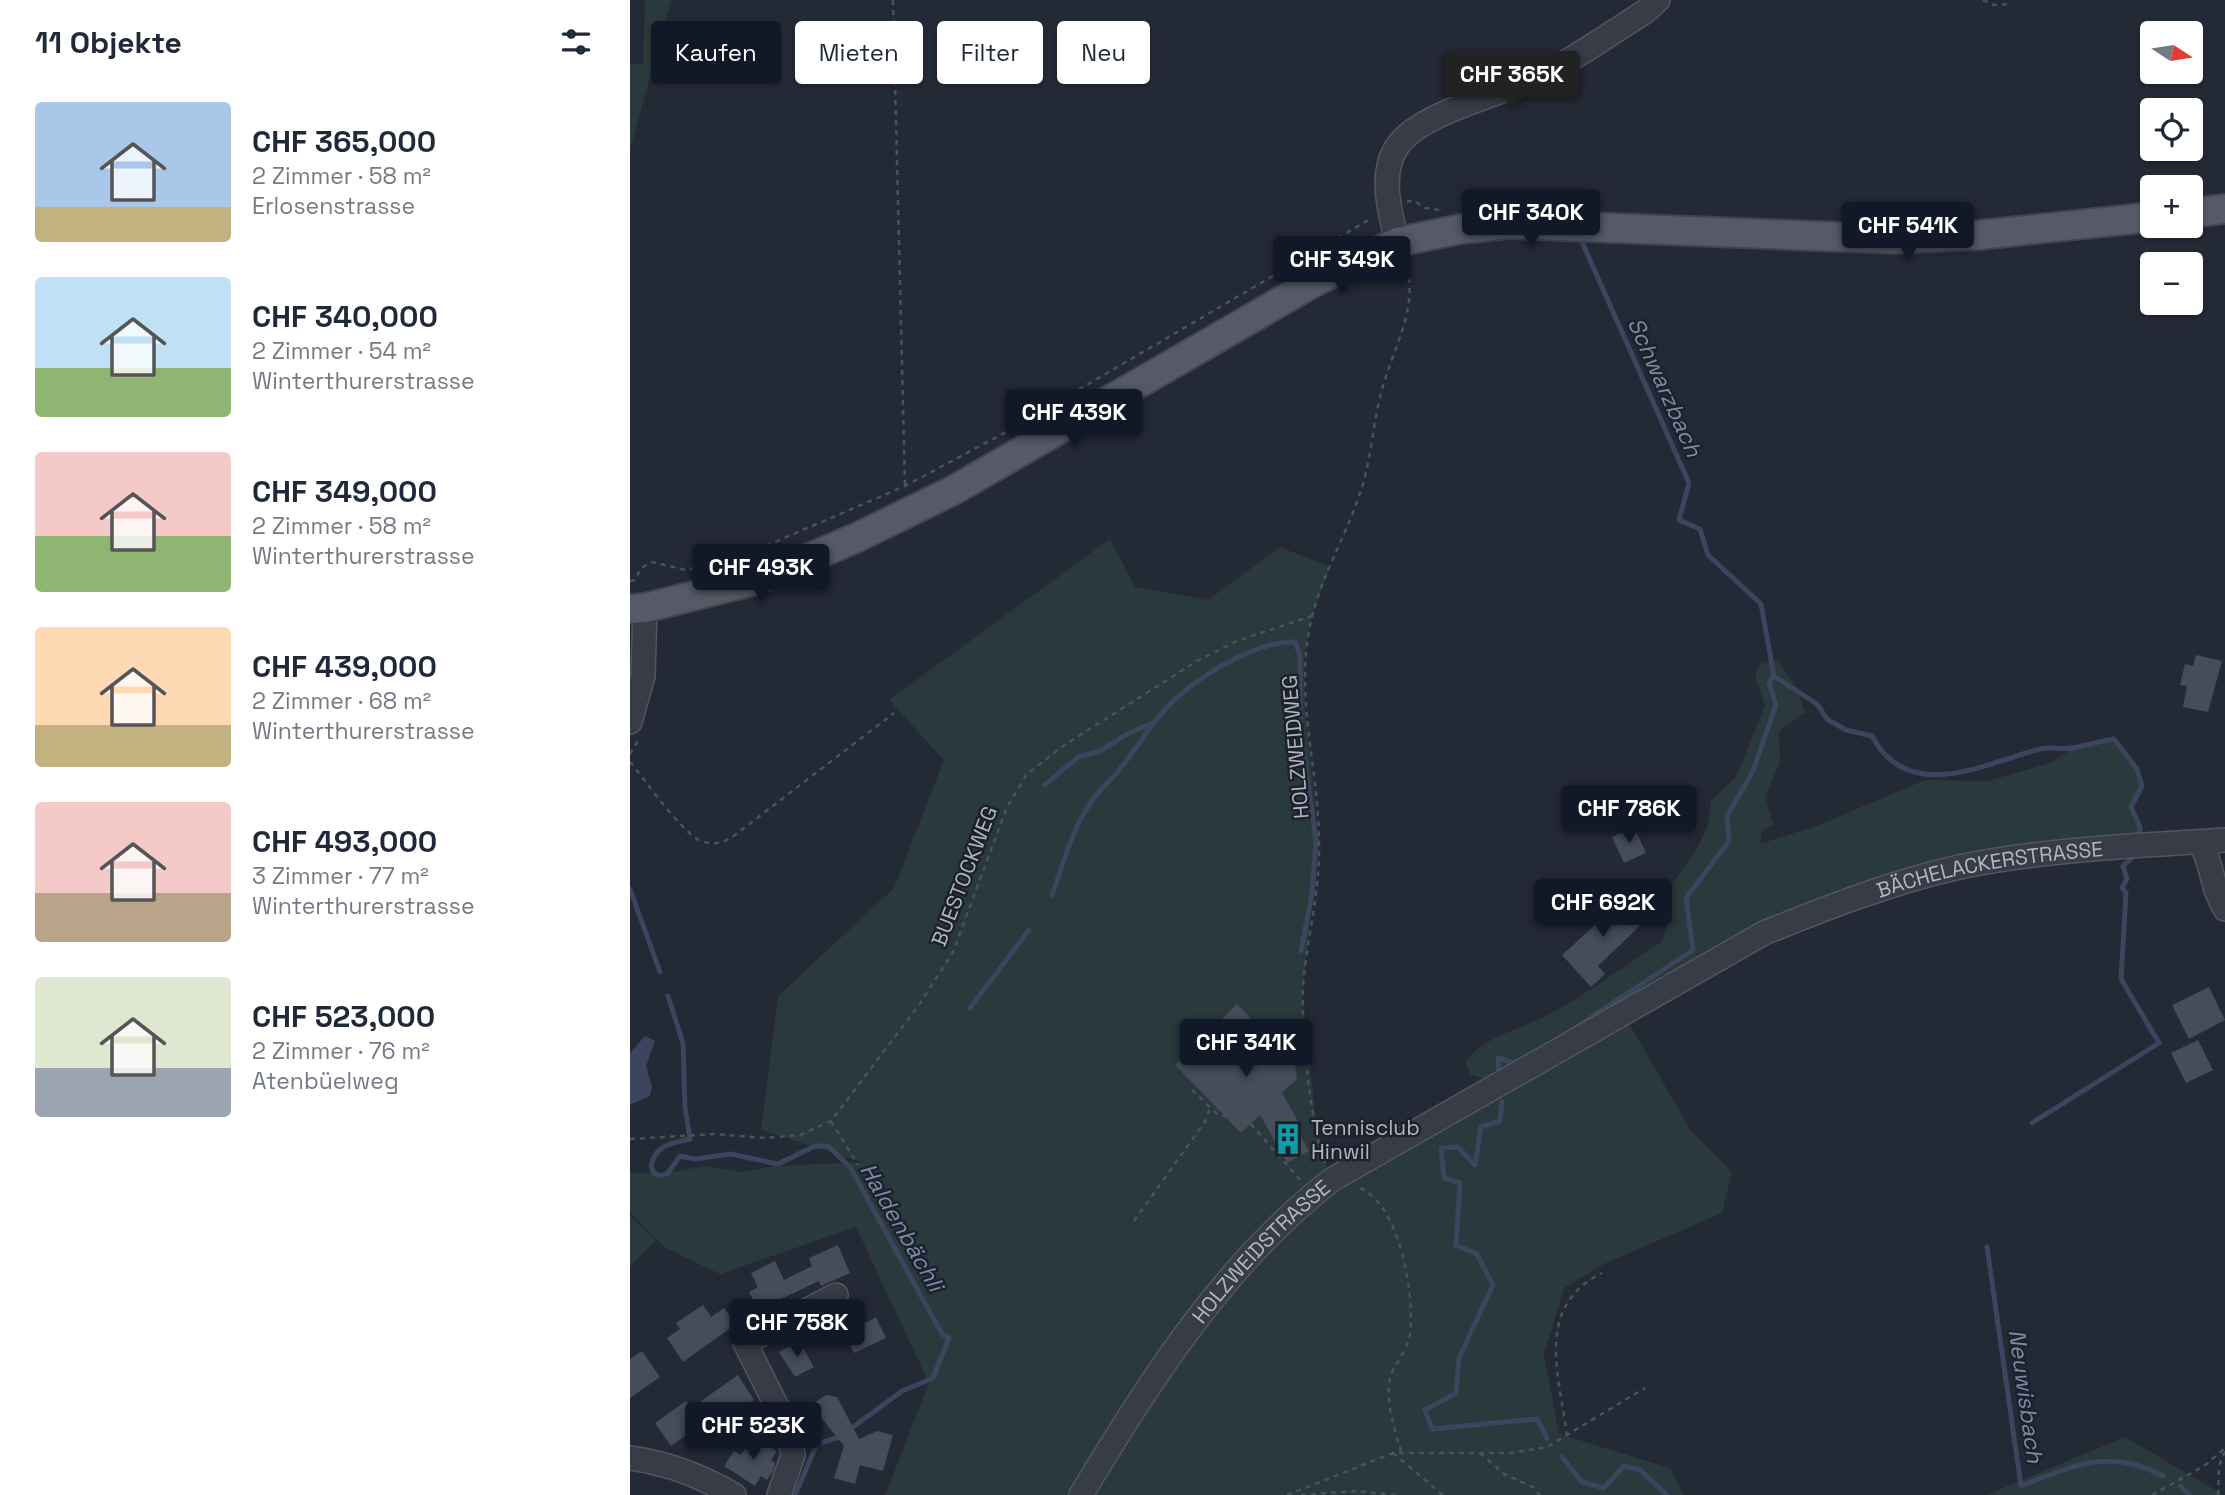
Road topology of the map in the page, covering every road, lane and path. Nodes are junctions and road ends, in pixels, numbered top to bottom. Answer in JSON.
{"nodes":[{"id":1,"x":893,"y":0,"type":"edge"},
{"id":2,"x":1658,"y":0,"type":"edge"},
{"id":3,"x":1983,"y":0,"type":"edge"},
{"id":4,"x":2010,"y":4,"type":"dead end"},
{"id":5,"x":1389,"y":209,"type":"junction"},
{"id":6,"x":2225,"y":209,"type":"edge"},
{"id":7,"x":1443,"y":210,"type":"dead end"},
{"id":8,"x":2203,"y":212,"type":"edge"},
{"id":9,"x":2140,"y":218,"type":"edge"},
{"id":10,"x":1397,"y":242,"type":"junction"},
{"id":11,"x":905,"y":486,"type":"junction"},
{"id":12,"x":630,"y":581,"type":"edge"},
{"id":13,"x":638,"y":608,"type":"edge"},
{"id":14,"x":1312,"y":616,"type":"junction"},
{"id":15,"x":894,"y":713,"type":"dead end"},
{"id":16,"x":630,"y":722,"type":"edge"},
{"id":17,"x":630,"y":762,"type":"edge"},
{"id":18,"x":2225,"y":840,"type":"edge"},
{"id":19,"x":2200,"y":842,"type":"junction"},
{"id":20,"x":2225,"y":909,"type":"edge"},
{"id":21,"x":1764,"y":933,"type":"joint"},
{"id":22,"x":1192,"y":1090,"type":"dead end"},
{"id":23,"x":1210,"y":1107,"type":"junction"},
{"id":24,"x":831,"y":1121,"type":"junction"},
{"id":25,"x":630,"y":1139,"type":"edge"},
{"id":26,"x":858,"y":1165,"type":"dead end"},
{"id":27,"x":1337,"y":1176,"type":"junction"},
{"id":28,"x":1312,"y":1194,"type":"junction"},
{"id":29,"x":1134,"y":1221,"type":"dead end"},
{"id":30,"x":1602,"y":1273,"type":"dead end"},
{"id":31,"x":836,"y":1295,"type":"dead end"},
{"id":32,"x":1646,"y":1388,"type":"dead end"},
{"id":33,"x":1567,"y":1436,"type":"junction"},
{"id":34,"x":2225,"y":1450,"type":"edge"},
{"id":35,"x":1401,"y":1452,"type":"junction"},
{"id":36,"x":1479,"y":1452,"type":"junction"},
{"id":37,"x":1393,"y":1453,"type":"junction"},
{"id":38,"x":630,"y":1458,"type":"edge"},
{"id":39,"x":1378,"y":1491,"type":"junction"},
{"id":40,"x":734,"y":1495,"type":"edge"},
{"id":41,"x":779,"y":1495,"type":"edge"},
{"id":42,"x":1081,"y":1495,"type":"edge"},
{"id":43,"x":1287,"y":1495,"type":"edge"},
{"id":44,"x":1301,"y":1495,"type":"edge"},
{"id":45,"x":1387,"y":1495,"type":"edge"},
{"id":46,"x":1397,"y":1495,"type":"edge"},
{"id":47,"x":1443,"y":1495,"type":"edge"},
{"id":48,"x":1540,"y":1495,"type":"edge"},
{"id":49,"x":2152,"y":1495,"type":"edge"},
{"id":50,"x":2218,"y":1495,"type":"edge"}],
"edges":[{"from":1,"to":11,"type":"path"},
{"from":2,"to":5,"type":"street"},
{"from":3,"to":4,"type":"path"},
{"from":5,"to":7,"type":"path"},
{"from":5,"to":10,"type":"street"},
{"from":5,"to":11,"type":"path"},
{"from":6,"to":8,"type":"main road"},
{"from":9,"to":10,"type":"main road"},
{"from":10,"to":13,"type":"main road"},
{"from":10,"to":14,"type":"path","name":"HOLZWEIDWEG"},
{"from":11,"to":12,"type":"path"},
{"from":13,"to":16,"type":"street"},
{"from":14,"to":24,"type":"path","name":"BUESTOCKWEG"},
{"from":14,"to":27,"type":"path","name":"HOLZWEIDWEG"},
{"from":15,"to":17,"type":"path"},
{"from":18,"to":19,"type":"street","name":"BÄCHELACKERSTRASSE"},
{"from":19,"to":20,"type":"street"},
{"from":19,"to":21,"type":"street","name":"BÄCHELACKERSTRASSE"},
{"from":21,"to":27,"type":"street","name":"HOLZWEIDSTRASSE"},
{"from":22,"to":23,"type":"path"},
{"from":23,"to":28,"type":"path"},
{"from":23,"to":29,"type":"path"},
{"from":24,"to":25,"type":"path","name":"BUESTOCKWEG"},
{"from":24,"to":26,"type":"path"},
{"from":27,"to":28,"type":"street","name":"HOLZWEIDSTRASSE"},
{"from":27,"to":35,"type":"path"},
{"from":28,"to":42,"type":"street","name":"HOLZWEIDSTRASSE"},
{"from":30,"to":33,"type":"path"},
{"from":31,"to":41,"type":"street"},
{"from":32,"to":33,"type":"path"},
{"from":33,"to":36,"type":"path"},
{"from":34,"to":49,"type":"path"},
{"from":34,"to":50,"type":"path"},
{"from":35,"to":36,"type":"path"},
{"from":35,"to":37,"type":"path"},
{"from":36,"to":48,"type":"path"},
{"from":37,"to":43,"type":"path"},
{"from":37,"to":47,"type":"path"},
{"from":38,"to":40,"type":"street"},
{"from":39,"to":44,"type":"path"},
{"from":39,"to":45,"type":"path"},
{"from":39,"to":46,"type":"path"}]}
